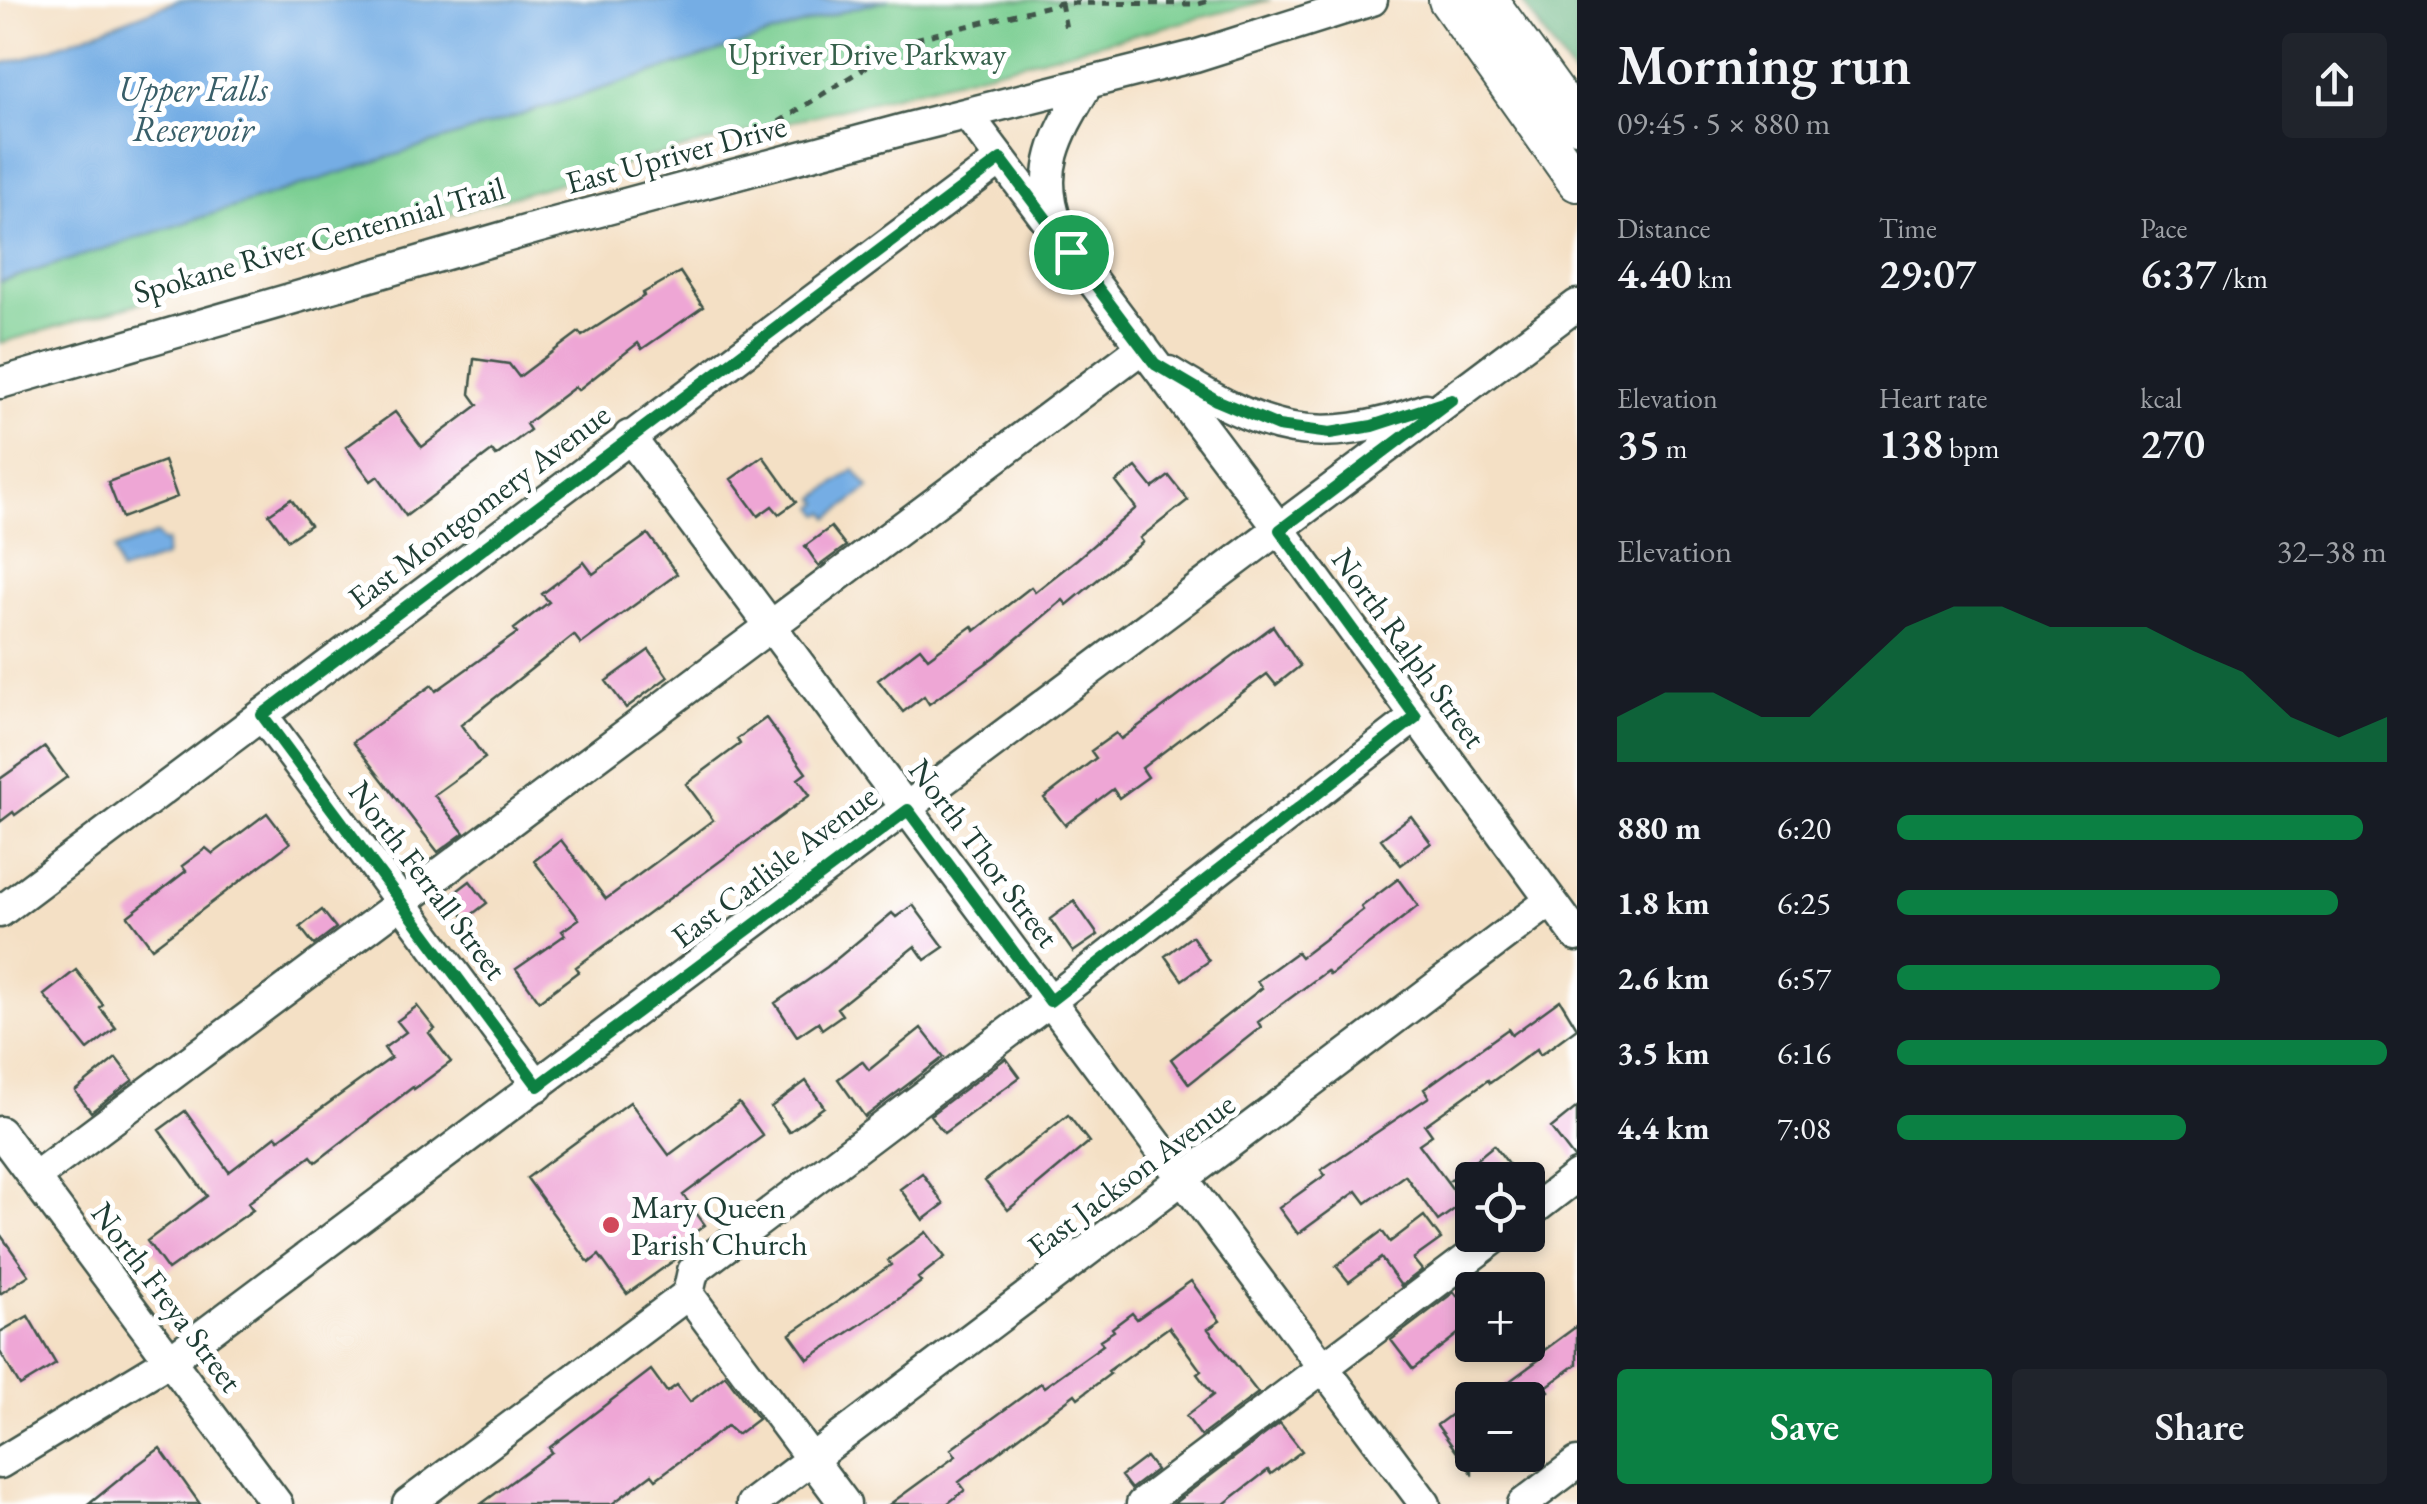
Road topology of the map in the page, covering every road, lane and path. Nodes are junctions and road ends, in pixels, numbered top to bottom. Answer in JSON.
{"nodes":[{"id":1,"x":1212,"y":0,"type":"edge"},
{"id":2,"x":1372,"y":0,"type":"edge"},
{"id":3,"x":1448,"y":0,"type":"edge"},
{"id":4,"x":1488,"y":0,"type":"edge"},
{"id":5,"x":1061,"y":3,"type":"junction"},
{"id":6,"x":1066,"y":29,"type":"dead end"},
{"id":7,"x":1503,"y":50,"type":"junction"},
{"id":8,"x":1088,"y":83,"type":"junction"},
{"id":9,"x":967,"y":114,"type":"junction"},
{"id":10,"x":1577,"y":123,"type":"edge"},
{"id":11,"x":745,"y":144,"type":"dead end"},
{"id":12,"x":1001,"y":159,"type":"junction"},
{"id":13,"x":1577,"y":182,"type":"edge"},
{"id":14,"x":1071,"y":252,"type":"junction"},
{"id":15,"x":1577,"y":306,"type":"edge"},
{"id":16,"x":1149,"y":356,"type":"junction"},
{"id":17,"x":0,"y":383,"type":"edge"},
{"id":18,"x":1452,"y":400,"type":"junction"},
{"id":19,"x":629,"y":436,"type":"junction"},
{"id":20,"x":1280,"y":530,"type":"junction"},
{"id":21,"x":770,"y":624,"type":"junction"},
{"id":22,"x":262,"y":715,"type":"junction"},
{"id":23,"x":1416,"y":717,"type":"junction"},
{"id":24,"x":908,"y":810,"type":"junction"},
{"id":25,"x":1550,"y":902,"type":"junction"},
{"id":26,"x":402,"y":904,"type":"junction"},
{"id":27,"x":0,"y":912,"type":"edge"},
{"id":28,"x":1577,"y":936,"type":"edge"},
{"id":29,"x":1050,"y":1001,"type":"junction"},
{"id":30,"x":538,"y":1086,"type":"junction"},
{"id":31,"x":0,"y":1132,"type":"edge"},
{"id":32,"x":1577,"y":1176,"type":"edge"},
{"id":33,"x":34,"y":1178,"type":"junction"},
{"id":34,"x":1182,"y":1181,"type":"junction"},
{"id":35,"x":1545,"y":1201,"type":"edge"},
{"id":36,"x":1476,"y":1252,"type":"edge"},
{"id":37,"x":688,"y":1294,"type":"junction"},
{"id":38,"x":170,"y":1360,"type":"junction"},
{"id":39,"x":1322,"y":1368,"type":"junction"},
{"id":40,"x":811,"y":1459,"type":"junction"},
{"id":41,"x":1577,"y":1462,"type":"edge"},
{"id":42,"x":0,"y":1463,"type":"edge"},
{"id":43,"x":277,"y":1504,"type":"edge"},
{"id":44,"x":408,"y":1504,"type":"edge"},
{"id":45,"x":752,"y":1504,"type":"edge"},
{"id":46,"x":845,"y":1504,"type":"edge"},
{"id":47,"x":1142,"y":1504,"type":"edge"},
{"id":48,"x":1425,"y":1504,"type":"edge"},
{"id":49,"x":1522,"y":1504,"type":"edge"}],
"edges":[{"from":1,"to":5,"type":"path"},
{"from":2,"to":8,"type":"street","name":"East Upriver Drive"},
{"from":3,"to":7,"type":"main road"},
{"from":4,"to":7,"type":"main road"},
{"from":5,"to":6,"type":"path"},
{"from":5,"to":11,"type":"path"},
{"from":7,"to":10,"type":"main road"},
{"from":7,"to":13,"type":"main road"},
{"from":8,"to":9,"type":"street","name":"East Upriver Drive"},
{"from":8,"to":14,"type":"street"},
{"from":9,"to":12,"type":"street","name":"North Ralph Street"},
{"from":9,"to":17,"type":"street","name":"East Upriver Drive"},
{"from":12,"to":14,"type":"street","name":"North Ralph Street"},
{"from":12,"to":19,"type":"street","name":"East Montgomery Avenue"},
{"from":14,"to":16,"type":"street","name":"North Ralph Street"},
{"from":15,"to":18,"type":"street","name":"East Carlisle Avenue"},
{"from":16,"to":18,"type":"street"},
{"from":16,"to":20,"type":"street","name":"North Ralph Street"},
{"from":16,"to":21,"type":"street"},
{"from":18,"to":20,"type":"street","name":"East Carlisle Avenue"},
{"from":19,"to":21,"type":"street","name":"North Thor Street"},
{"from":19,"to":22,"type":"street","name":"East Montgomery Avenue"},
{"from":20,"to":23,"type":"street","name":"North Ralph Street"},
{"from":20,"to":24,"type":"street","name":"East Carlisle Avenue"},
{"from":21,"to":24,"type":"street","name":"North Thor Street"},
{"from":21,"to":26,"type":"street"},
{"from":22,"to":26,"type":"street","name":"North Ferrall Street"},
{"from":22,"to":27,"type":"street","name":"East Montgomery Avenue"},
{"from":23,"to":25,"type":"street","name":"North Ralph Street"},
{"from":23,"to":29,"type":"street"},
{"from":24,"to":29,"type":"street","name":"North Thor Street"},
{"from":24,"to":30,"type":"street","name":"East Carlisle Avenue"},
{"from":25,"to":28,"type":"street","name":"North Ralph Street"},
{"from":25,"to":34,"type":"street","name":"East Jackson Avenue"},
{"from":26,"to":30,"type":"street","name":"North Ferrall Street"},
{"from":26,"to":33,"type":"street"},
{"from":29,"to":34,"type":"street","name":"North Thor Street"},
{"from":29,"to":37,"type":"street"},
{"from":30,"to":38,"type":"street","name":"East Carlisle Avenue"},
{"from":31,"to":33,"type":"street","name":"North Freya Street"},
{"from":32,"to":35,"type":"street"},
{"from":33,"to":38,"type":"street","name":"North Freya Street"},
{"from":34,"to":39,"type":"street","name":"North Thor Street"},
{"from":34,"to":40,"type":"street","name":"East Jackson Avenue"},
{"from":36,"to":39,"type":"street"},
{"from":37,"to":40,"type":"street"},
{"from":37,"to":44,"type":"street"},
{"from":38,"to":42,"type":"street","name":"East Carlisle Avenue"},
{"from":38,"to":43,"type":"street","name":"North Freya Street"},
{"from":39,"to":47,"type":"street"},
{"from":39,"to":48,"type":"street","name":"North Thor Street"},
{"from":40,"to":45,"type":"street","name":"East Jackson Avenue"},
{"from":40,"to":46,"type":"street"},
{"from":41,"to":49,"type":"street"}]}
